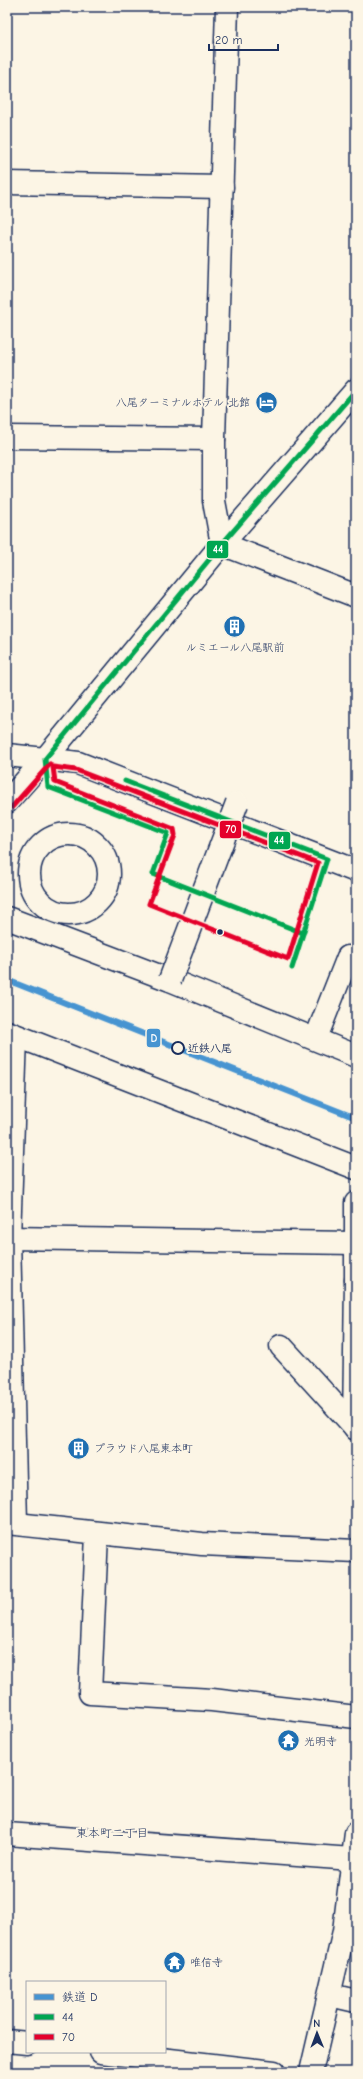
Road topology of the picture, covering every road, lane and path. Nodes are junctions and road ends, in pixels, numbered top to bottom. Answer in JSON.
{"nodes":[{"id":1,"x":228,"y":7,"type":"edge"},
{"id":2,"x":7,"y":183,"type":"edge"},
{"id":3,"x":222,"y":187,"type":"junction"},
{"id":4,"x":356,"y":390,"type":"edge"},
{"id":5,"x":7,"y":437,"type":"edge"},
{"id":6,"x":214,"y":439,"type":"junction"},
{"id":7,"x":222,"y":544,"type":"junction"},
{"id":8,"x":356,"y":596,"type":"edge"},
{"id":9,"x":7,"y":755,"type":"edge"},
{"id":10,"x":45,"y":759,"type":"junction"},
{"id":11,"x":7,"y":802,"type":"edge"},
{"id":12,"x":237,"y":803,"type":"dead end"},
{"id":13,"x":356,"y":871,"type":"edge"},
{"id":14,"x":7,"y":918,"type":"edge"},
{"id":15,"x":348,"y":957,"type":"dead end"},
{"id":16,"x":166,"y":984,"type":"junction"},
{"id":17,"x":316,"y":1033,"type":"junction"},
{"id":18,"x":12,"y":1034,"type":"edge"},
{"id":19,"x":356,"y":1056,"type":"edge"},
{"id":20,"x":11,"y":1097,"type":"edge"},
{"id":21,"x":356,"y":1168,"type":"edge"},
{"id":22,"x":356,"y":1203,"type":"edge"},
{"id":23,"x":8,"y":1238,"type":"edge"},
{"id":24,"x":355,"y":1243,"type":"junction"},
{"id":25,"x":356,"y":1280,"type":"edge"},
{"id":26,"x":281,"y":1346,"type":"dead end"},
{"id":27,"x":10,"y":1385,"type":"edge"},
{"id":28,"x":355,"y":1428,"type":"edge"},
{"id":29,"x":11,"y":1523,"type":"edge"},
{"id":30,"x":97,"y":1534,"type":"junction"},
{"id":31,"x":356,"y":1551,"type":"edge"},
{"id":32,"x":356,"y":1717,"type":"edge"},
{"id":33,"x":356,"y":1833,"type":"edge"},
{"id":34,"x":7,"y":1834,"type":"edge"},
{"id":35,"x":352,"y":1859,"type":"junction"},
{"id":36,"x":330,"y":1995,"type":"junction"},
{"id":37,"x":356,"y":2001,"type":"edge"},
{"id":38,"x":7,"y":2041,"type":"edge"},
{"id":39,"x":26,"y":2044,"type":"edge"},
{"id":40,"x":110,"y":2053,"type":"edge"},
{"id":41,"x":274,"y":2072,"type":"edge"},
{"id":42,"x":311,"y":2072,"type":"edge"}],
"edges":[{"from":1,"to":3,"type":"street"},
{"from":2,"to":3,"type":"street"},
{"from":3,"to":6,"type":"street"},
{"from":4,"to":7,"type":"street"},
{"from":5,"to":6,"type":"street"},
{"from":6,"to":7,"type":"street"},
{"from":7,"to":8,"type":"street"},
{"from":7,"to":10,"type":"street"},
{"from":9,"to":10,"type":"street"},
{"from":10,"to":11,"type":"street"},
{"from":10,"to":13,"type":"street"},
{"from":12,"to":16,"type":"street","bridge":true},
{"from":14,"to":16,"type":"street"},
{"from":15,"to":17,"type":"street"},
{"from":16,"to":17,"type":"street"},
{"from":17,"to":19,"type":"street"},
{"from":18,"to":20,"type":"street"},
{"from":18,"to":21,"type":"street"},
{"from":20,"to":23,"type":"street"},
{"from":22,"to":24,"type":"street"},
{"from":23,"to":24,"type":"street"},
{"from":23,"to":27,"type":"street"},
{"from":24,"to":25,"type":"street"},
{"from":25,"to":28,"type":"street"},
{"from":26,"to":28,"type":"street"},
{"from":27,"to":29,"type":"street"},
{"from":29,"to":30,"type":"street"},
{"from":30,"to":31,"type":"street"},
{"from":30,"to":32,"type":"street"},
{"from":33,"to":35,"type":"street"},
{"from":34,"to":35,"type":"street"},
{"from":35,"to":36,"type":"street"},
{"from":36,"to":37,"type":"street"},
{"from":36,"to":42,"type":"street"},
{"from":38,"to":39,"type":"street"},
{"from":40,"to":41,"type":"street"}]}
